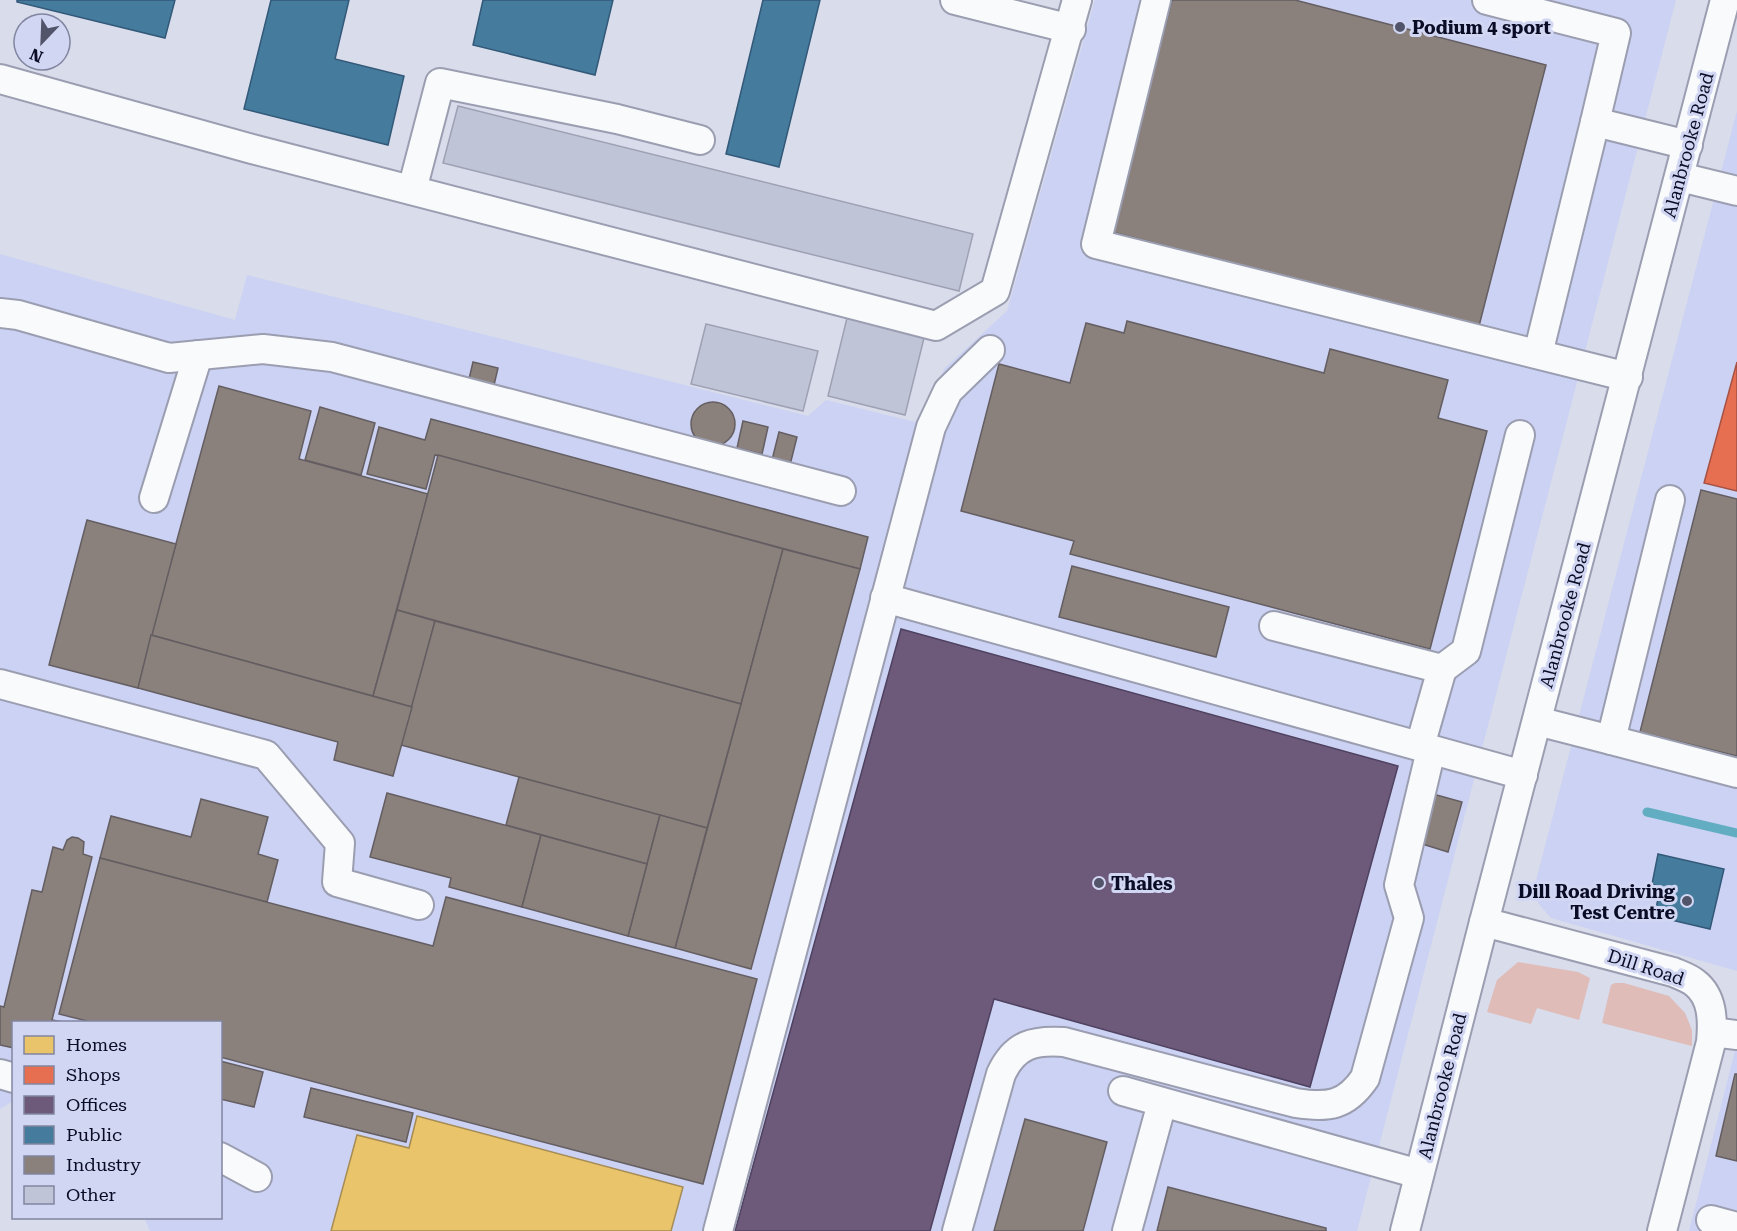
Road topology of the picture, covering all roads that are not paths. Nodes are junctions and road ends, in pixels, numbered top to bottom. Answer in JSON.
{"nodes":[{"id":1,"x":955,"y":0,"type":"edge"},
{"id":2,"x":1077,"y":0,"type":"edge"},
{"id":3,"x":1156,"y":0,"type":"edge"},
{"id":4,"x":1487,"y":0,"type":"edge"},
{"id":5,"x":1725,"y":0,"type":"edge"},
{"id":6,"x":1071,"y":29,"type":"junction"},
{"id":7,"x":0,"y":79,"type":"edge"},
{"id":8,"x":1595,"y":122,"type":"junction"},
{"id":9,"x":700,"y":140,"type":"dead end"},
{"id":10,"x":1688,"y":144,"type":"junction"},
{"id":11,"x":1680,"y":177,"type":"junction"},
{"id":12,"x":412,"y":190,"type":"junction"},
{"id":13,"x":1737,"y":191,"type":"edge"},
{"id":14,"x":0,"y":313,"type":"edge"},
{"id":15,"x":990,"y":350,"type":"dead end"},
{"id":16,"x":1538,"y":354,"type":"junction"},
{"id":17,"x":198,"y":356,"type":"junction"},
{"id":18,"x":1628,"y":377,"type":"junction"},
{"id":19,"x":1520,"y":435,"type":"dead end"},
{"id":20,"x":841,"y":491,"type":"dead end"},
{"id":21,"x":154,"y":498,"type":"dead end"},
{"id":22,"x":1670,"y":500,"type":"dead end"},
{"id":23,"x":885,"y":598,"type":"junction"},
{"id":24,"x":1275,"y":626,"type":"dead end"},
{"id":25,"x":1442,"y":669,"type":"junction"},
{"id":26,"x":0,"y":684,"type":"edge"},
{"id":27,"x":1537,"y":721,"type":"junction"},
{"id":28,"x":1611,"y":740,"type":"junction"},
{"id":29,"x":1425,"y":748,"type":"junction"},
{"id":30,"x":1737,"y":773,"type":"edge"},
{"id":31,"x":1522,"y":775,"type":"junction"},
{"id":32,"x":419,"y":905,"type":"dead end"},
{"id":33,"x":1484,"y":921,"type":"junction"},
{"id":34,"x":1724,"y":1034,"type":"edge"},
{"id":35,"x":1123,"y":1091,"type":"dead end"},
{"id":36,"x":1162,"y":1103,"type":"junction"},
{"id":37,"x":222,"y":1158,"type":"edge"},
{"id":38,"x":1419,"y":1174,"type":"junction"},
{"id":39,"x":257,"y":1177,"type":"dead end"},
{"id":40,"x":718,"y":1231,"type":"edge"},
{"id":41,"x":957,"y":1231,"type":"edge"},
{"id":42,"x":1127,"y":1231,"type":"edge"},
{"id":43,"x":1406,"y":1231,"type":"edge"},
{"id":44,"x":1662,"y":1231,"type":"edge"}],
"edges":[{"from":1,"to":6,"type":"street"},
{"from":2,"to":6,"type":"street"},
{"from":3,"to":16,"type":"street"},
{"from":4,"to":8,"type":"street"},
{"from":5,"to":10,"type":"street","name":"Alanbrooke Road"},
{"from":6,"to":12,"type":"street"},
{"from":7,"to":12,"type":"street"},
{"from":8,"to":10,"type":"street"},
{"from":8,"to":16,"type":"street"},
{"from":9,"to":12,"type":"street"},
{"from":10,"to":11,"type":"street","name":"Alanbrooke Road"},
{"from":11,"to":13,"type":"street"},
{"from":11,"to":18,"type":"street","name":"Alanbrooke Road"},
{"from":14,"to":17,"type":"street"},
{"from":15,"to":23,"type":"street"},
{"from":16,"to":18,"type":"street"},
{"from":17,"to":20,"type":"street"},
{"from":17,"to":21,"type":"street"},
{"from":18,"to":27,"type":"street","name":"Alanbrooke Road"},
{"from":19,"to":25,"type":"street"},
{"from":22,"to":28,"type":"street"},
{"from":23,"to":29,"type":"street"},
{"from":23,"to":40,"type":"street"},
{"from":24,"to":25,"type":"street"},
{"from":25,"to":29,"type":"street"},
{"from":26,"to":32,"type":"street"},
{"from":27,"to":28,"type":"street"},
{"from":27,"to":31,"type":"street","name":"Alanbrooke Road"},
{"from":28,"to":30,"type":"street"},
{"from":29,"to":31,"type":"street"},
{"from":29,"to":41,"type":"street"},
{"from":31,"to":33,"type":"street","name":"Alanbrooke Road"},
{"from":33,"to":34,"type":"street","name":"Dill Road"},
{"from":33,"to":38,"type":"street","name":"Alanbrooke Road"},
{"from":34,"to":44,"type":"street","name":"Dill Road"},
{"from":35,"to":36,"type":"street"},
{"from":36,"to":38,"type":"street"},
{"from":36,"to":42,"type":"street"},
{"from":37,"to":39,"type":"street"},
{"from":38,"to":43,"type":"street","name":"Alanbrooke Road"}]}
